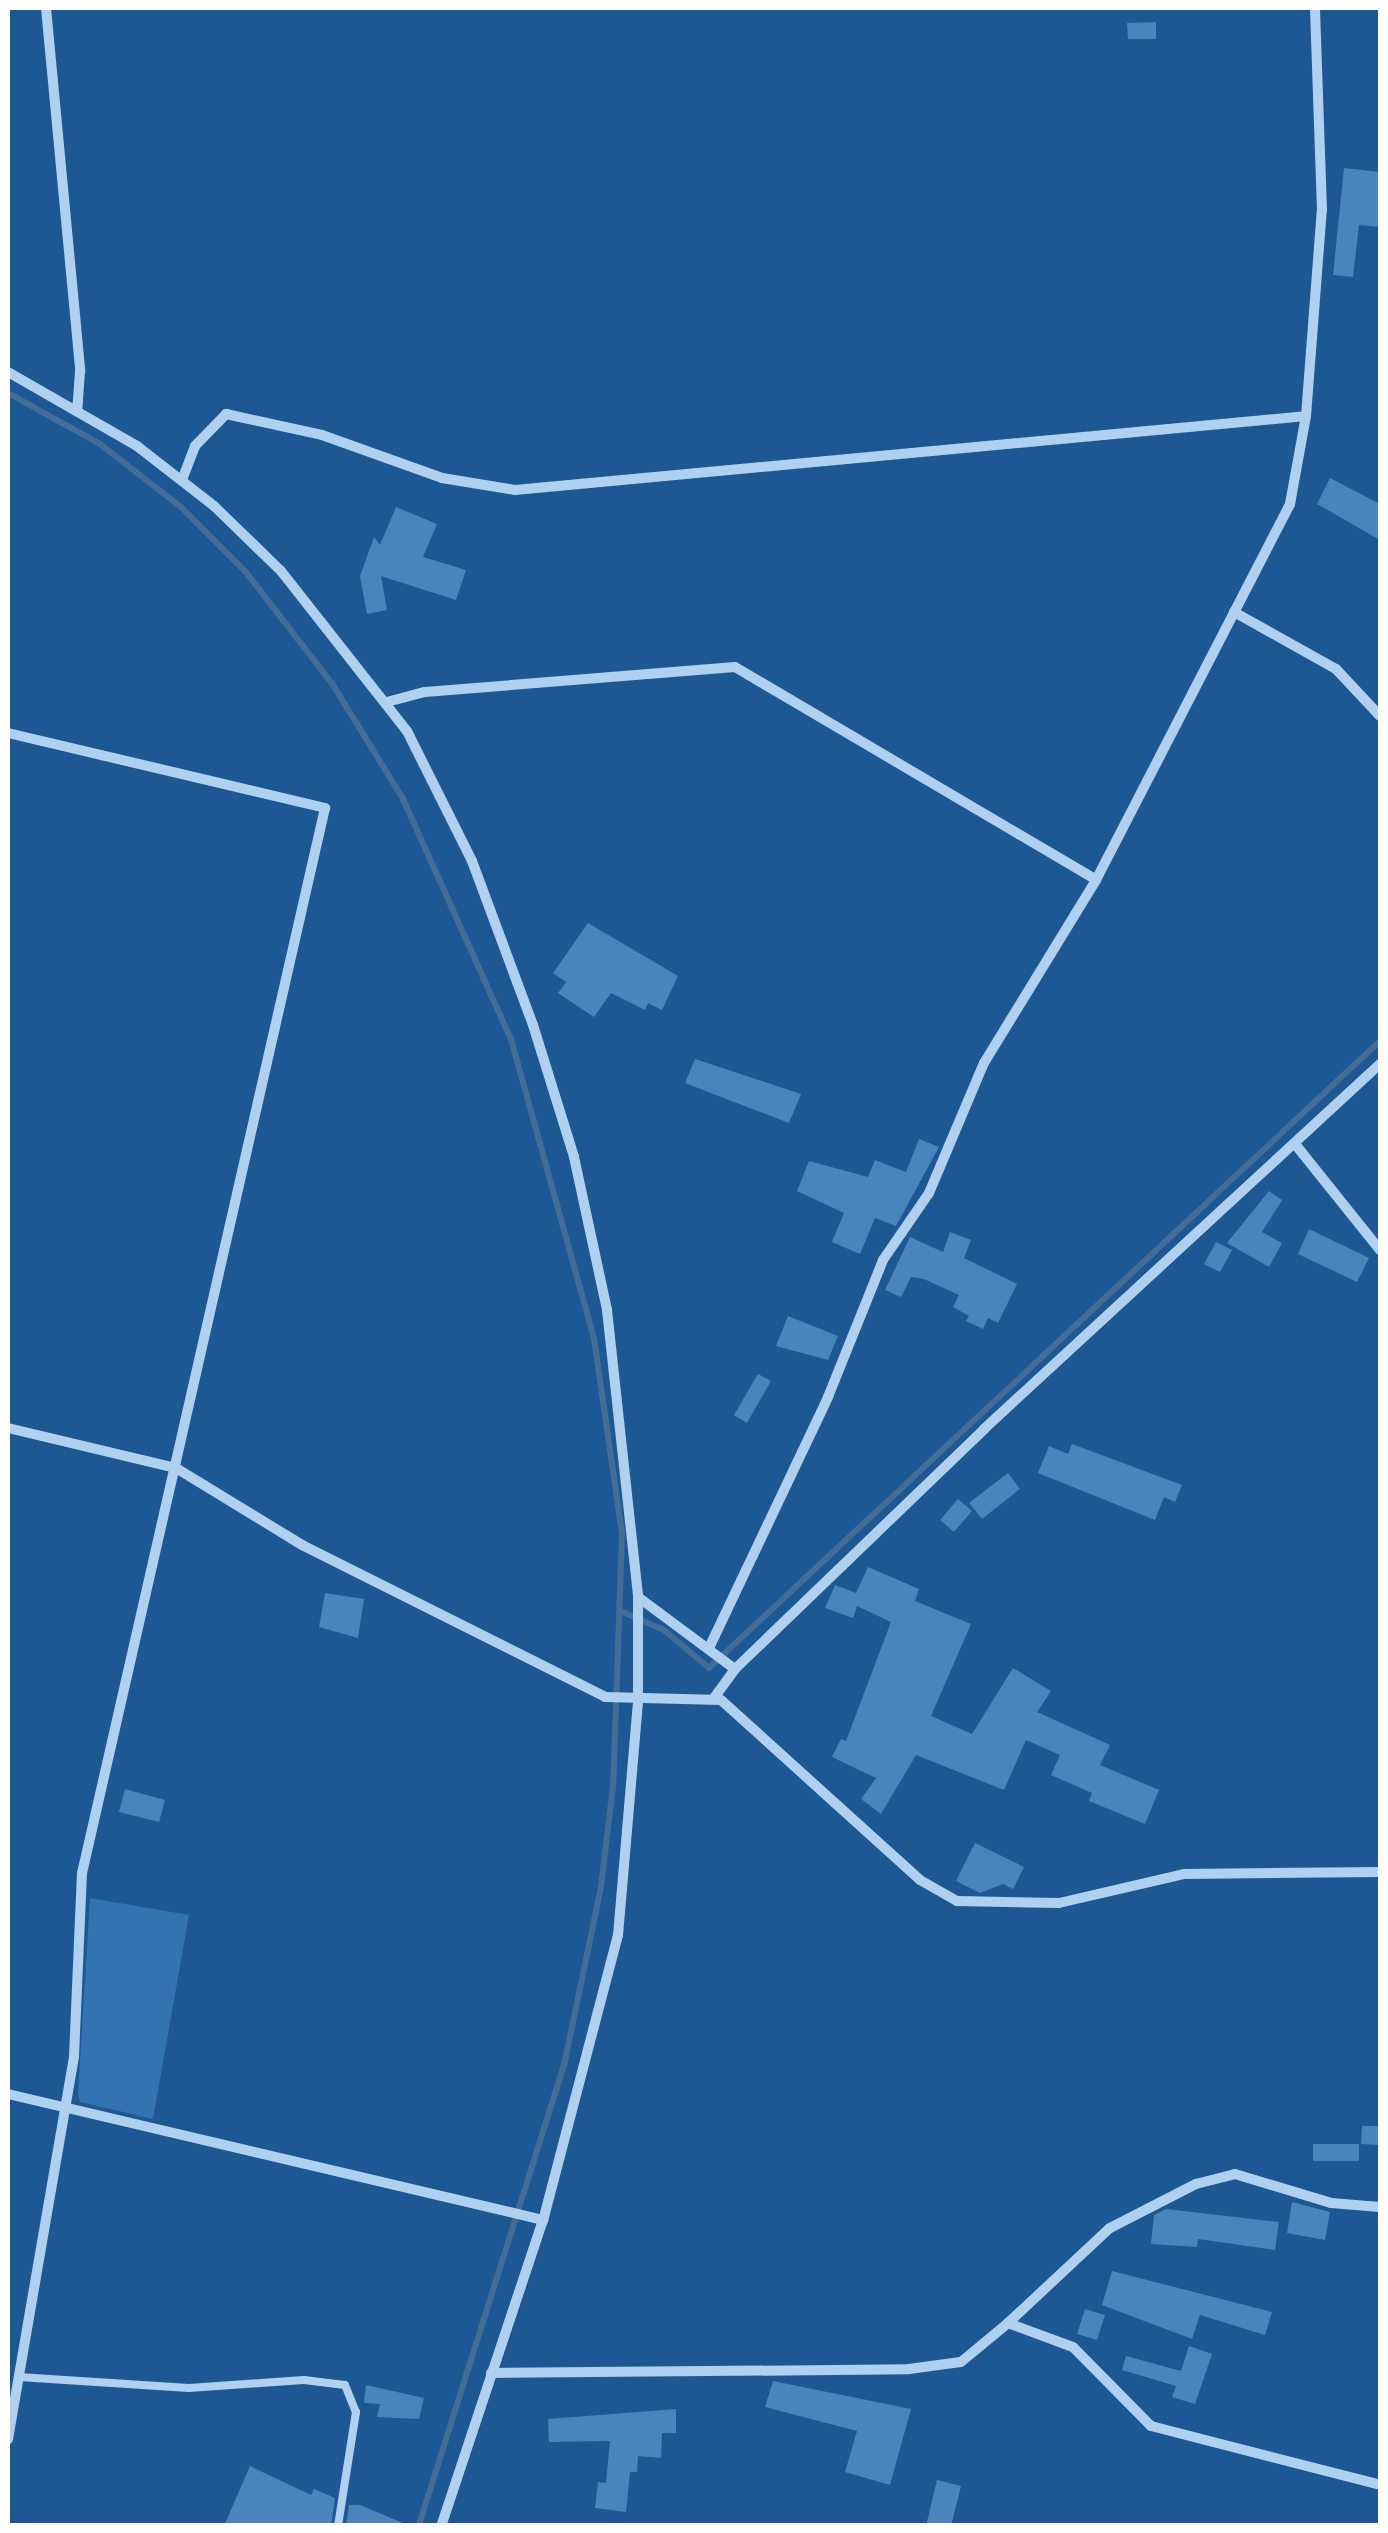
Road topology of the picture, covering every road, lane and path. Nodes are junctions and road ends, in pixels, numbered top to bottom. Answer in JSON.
{"nodes":[{"id":1,"x":46,"y":8,"type":"edge"},
{"id":2,"x":1315,"y":8,"type":"edge"},
{"id":3,"x":8,"y":372,"type":"edge"},
{"id":4,"x":77,"y":410,"type":"junction"},
{"id":5,"x":1306,"y":416,"type":"junction"},
{"id":6,"x":182,"y":480,"type":"junction"},
{"id":7,"x":1234,"y":612,"type":"junction"},
{"id":8,"x":387,"y":702,"type":"junction"},
{"id":9,"x":1380,"y":716,"type":"edge"},
{"id":10,"x":8,"y":734,"type":"edge"},
{"id":11,"x":1096,"y":880,"type":"junction"},
{"id":12,"x":1380,"y":1064,"type":"edge"},
{"id":13,"x":1295,"y":1144,"type":"junction"},
{"id":14,"x":1380,"y":1250,"type":"edge"},
{"id":15,"x":8,"y":1428,"type":"edge"},
{"id":16,"x":176,"y":1468,"type":"junction"},
{"id":17,"x":638,"y":1597,"type":"junction"},
{"id":18,"x":709,"y":1648,"type":"junction"},
{"id":19,"x":735,"y":1669,"type":"junction"},
{"id":20,"x":714,"y":1698,"type":"junction"},
{"id":21,"x":632,"y":1701,"type":"junction"},
{"id":22,"x":1380,"y":1872,"type":"edge"},
{"id":23,"x":8,"y":2094,"type":"edge"},
{"id":24,"x":65,"y":2107,"type":"junction"},
{"id":25,"x":1380,"y":2208,"type":"edge"},
{"id":26,"x":537,"y":2219,"type":"junction"},
{"id":27,"x":1008,"y":2324,"type":"junction"},
{"id":28,"x":491,"y":2373,"type":"junction"},
{"id":29,"x":19,"y":2376,"type":"junction"},
{"id":30,"x":8,"y":2439,"type":"edge"},
{"id":31,"x":1380,"y":2485,"type":"edge"},
{"id":32,"x":338,"y":2526,"type":"edge"},
{"id":33,"x":441,"y":2526,"type":"edge"}],
"edges":[{"from":1,"to":4,"type":"street"},
{"from":2,"to":5,"type":"street"},
{"from":3,"to":4,"type":"street"},
{"from":4,"to":6,"type":"street"},
{"from":5,"to":6,"type":"street"},
{"from":5,"to":7,"type":"street"},
{"from":6,"to":8,"type":"street"},
{"from":7,"to":9,"type":"street"},
{"from":7,"to":11,"type":"street"},
{"from":8,"to":11,"type":"street"},
{"from":8,"to":17,"type":"street"},
{"from":10,"to":16,"type":"street"},
{"from":11,"to":18,"type":"street"},
{"from":12,"to":13,"type":"street"},
{"from":13,"to":14,"type":"street"},
{"from":13,"to":19,"type":"street"},
{"from":15,"to":16,"type":"street"},
{"from":16,"to":21,"type":"street"},
{"from":16,"to":24,"type":"street"},
{"from":17,"to":18,"type":"street"},
{"from":17,"to":21,"type":"street"},
{"from":18,"to":19,"type":"street"},
{"from":19,"to":20,"type":"street"},
{"from":20,"to":21,"type":"street"},
{"from":20,"to":22,"type":"street"},
{"from":21,"to":26,"type":"street"},
{"from":23,"to":24,"type":"street"},
{"from":24,"to":26,"type":"street"},
{"from":24,"to":29,"type":"street"},
{"from":25,"to":27,"type":"street"},
{"from":26,"to":28,"type":"street"},
{"from":27,"to":28,"type":"street"},
{"from":27,"to":31,"type":"street"},
{"from":28,"to":33,"type":"street"},
{"from":29,"to":30,"type":"street"},
{"from":29,"to":32,"type":"lane"}]}
